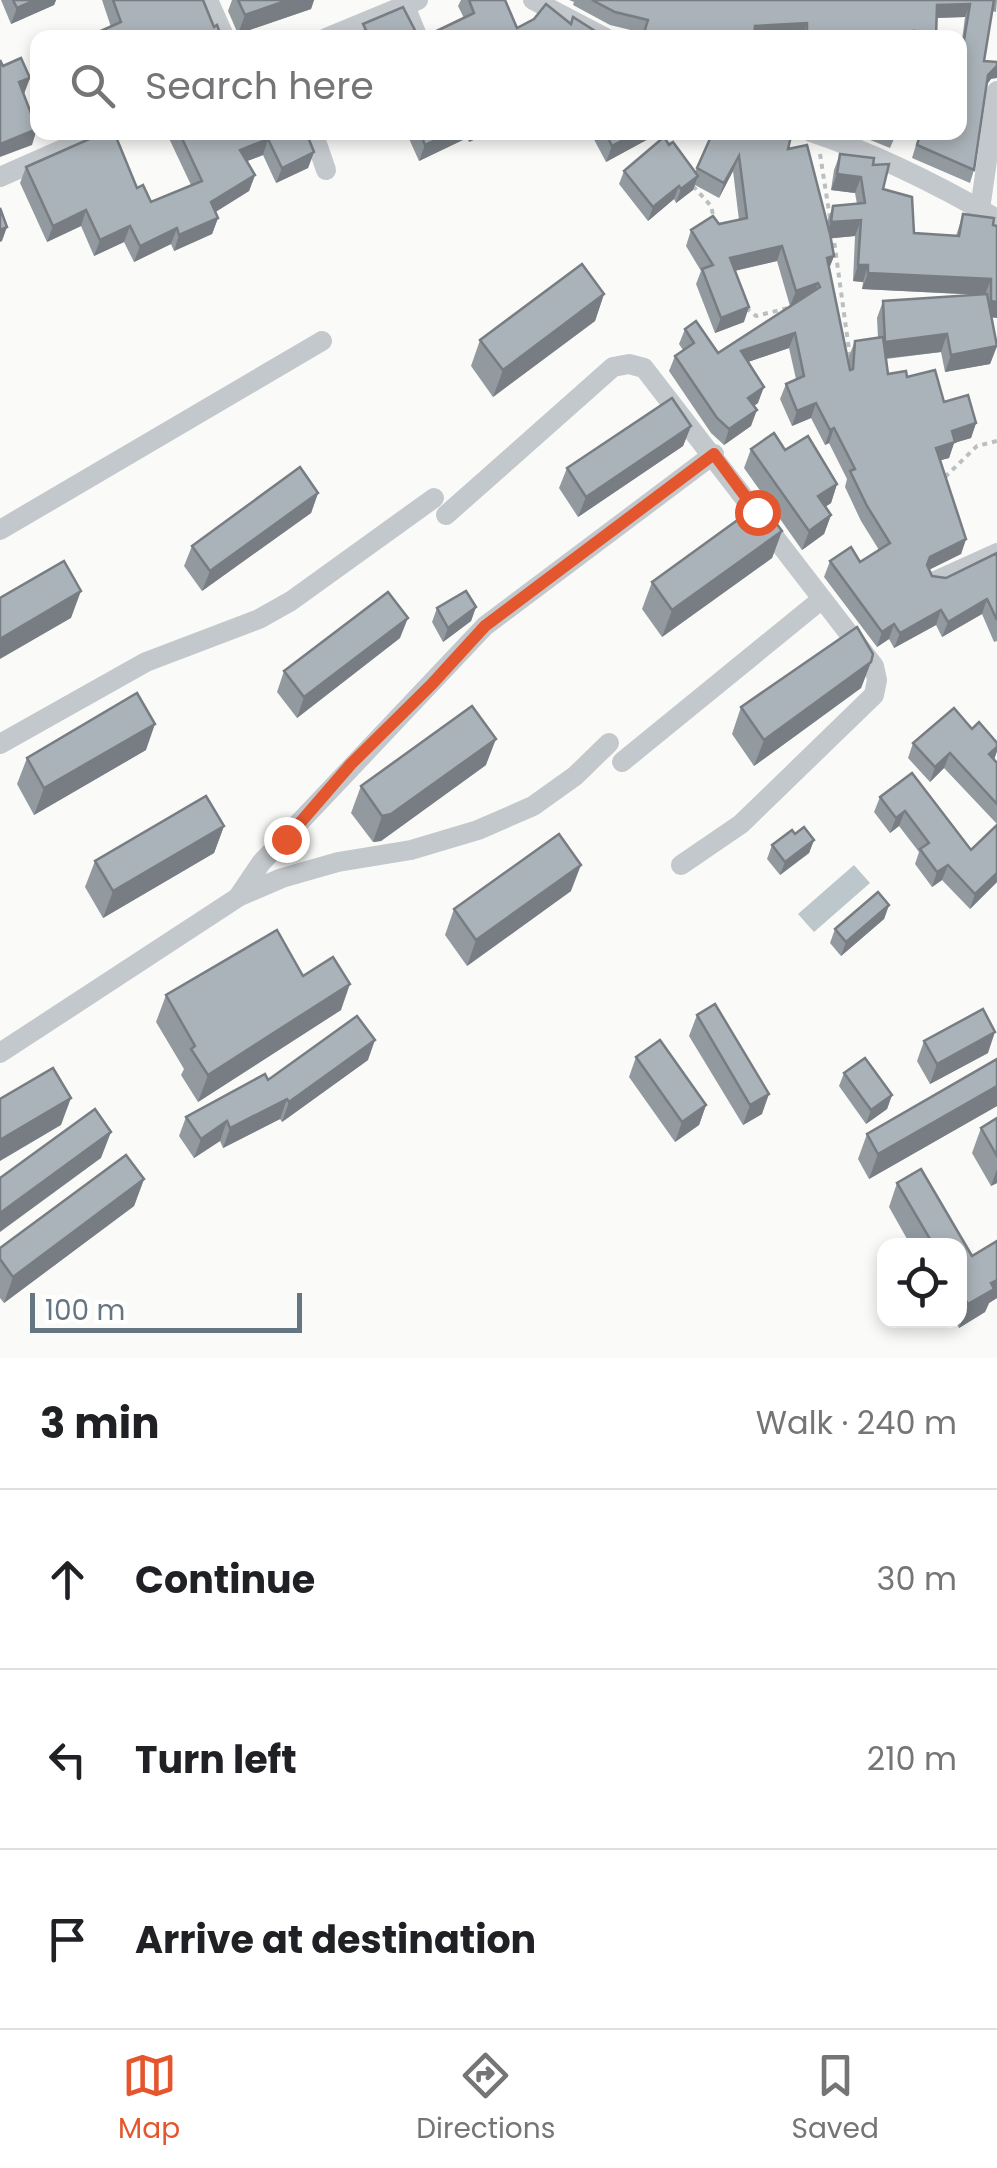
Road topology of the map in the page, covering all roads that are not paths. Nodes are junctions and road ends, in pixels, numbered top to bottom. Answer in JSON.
{"nodes":[{"id":1,"x":208,"y":0,"type":"edge"},
{"id":2,"x":533,"y":0,"type":"edge"},
{"id":3,"x":411,"y":3,"type":"edge"},
{"id":4,"x":221,"y":30,"type":"edge"},
{"id":5,"x":345,"y":30,"type":"edge"},
{"id":6,"x":416,"y":30,"type":"edge"},
{"id":7,"x":591,"y":30,"type":"edge"},
{"id":8,"x":997,"y":91,"type":"edge"},
{"id":9,"x":84,"y":140,"type":"edge"},
{"id":10,"x":316,"y":140,"type":"edge"},
{"id":11,"x":833,"y":140,"type":"edge"},
{"id":12,"x":326,"y":170,"type":"dead end"},
{"id":13,"x":0,"y":177,"type":"edge"},
{"id":14,"x":989,"y":214,"type":"edge"},
{"id":15,"x":322,"y":341,"type":"dead end"},
{"id":16,"x":714,"y":454,"type":"junction"},
{"id":17,"x":0,"y":530,"type":"edge"},
{"id":18,"x":997,"y":553,"type":"edge"},
{"id":19,"x":935,"y":581,"type":"edge"},
{"id":20,"x":822,"y":599,"type":"junction"},
{"id":21,"x":609,"y":743,"type":"dead end"},
{"id":22,"x":0,"y":744,"type":"edge"},
{"id":23,"x":622,"y":762,"type":"dead end"},
{"id":24,"x":682,"y":865,"type":"dead end"},
{"id":25,"x":237,"y":898,"type":"junction"},
{"id":26,"x":0,"y":1053,"type":"edge"}],
"edges":[{"from":1,"to":4,"type":"street"},
{"from":2,"to":7,"type":"street"},
{"from":3,"to":5,"type":"street"},
{"from":3,"to":6,"type":"street"},
{"from":8,"to":14,"type":"street"},
{"from":9,"to":13,"type":"street"},
{"from":10,"to":12,"type":"street"},
{"from":11,"to":14,"type":"street"},
{"from":15,"to":17,"type":"street"},
{"from":16,"to":20,"type":"street"},
{"from":16,"to":22,"type":"street"},
{"from":16,"to":25,"type":"street"},
{"from":18,"to":19,"type":"street"},
{"from":20,"to":23,"type":"street"},
{"from":20,"to":24,"type":"street"},
{"from":21,"to":25,"type":"street"},
{"from":25,"to":26,"type":"street"}]}
